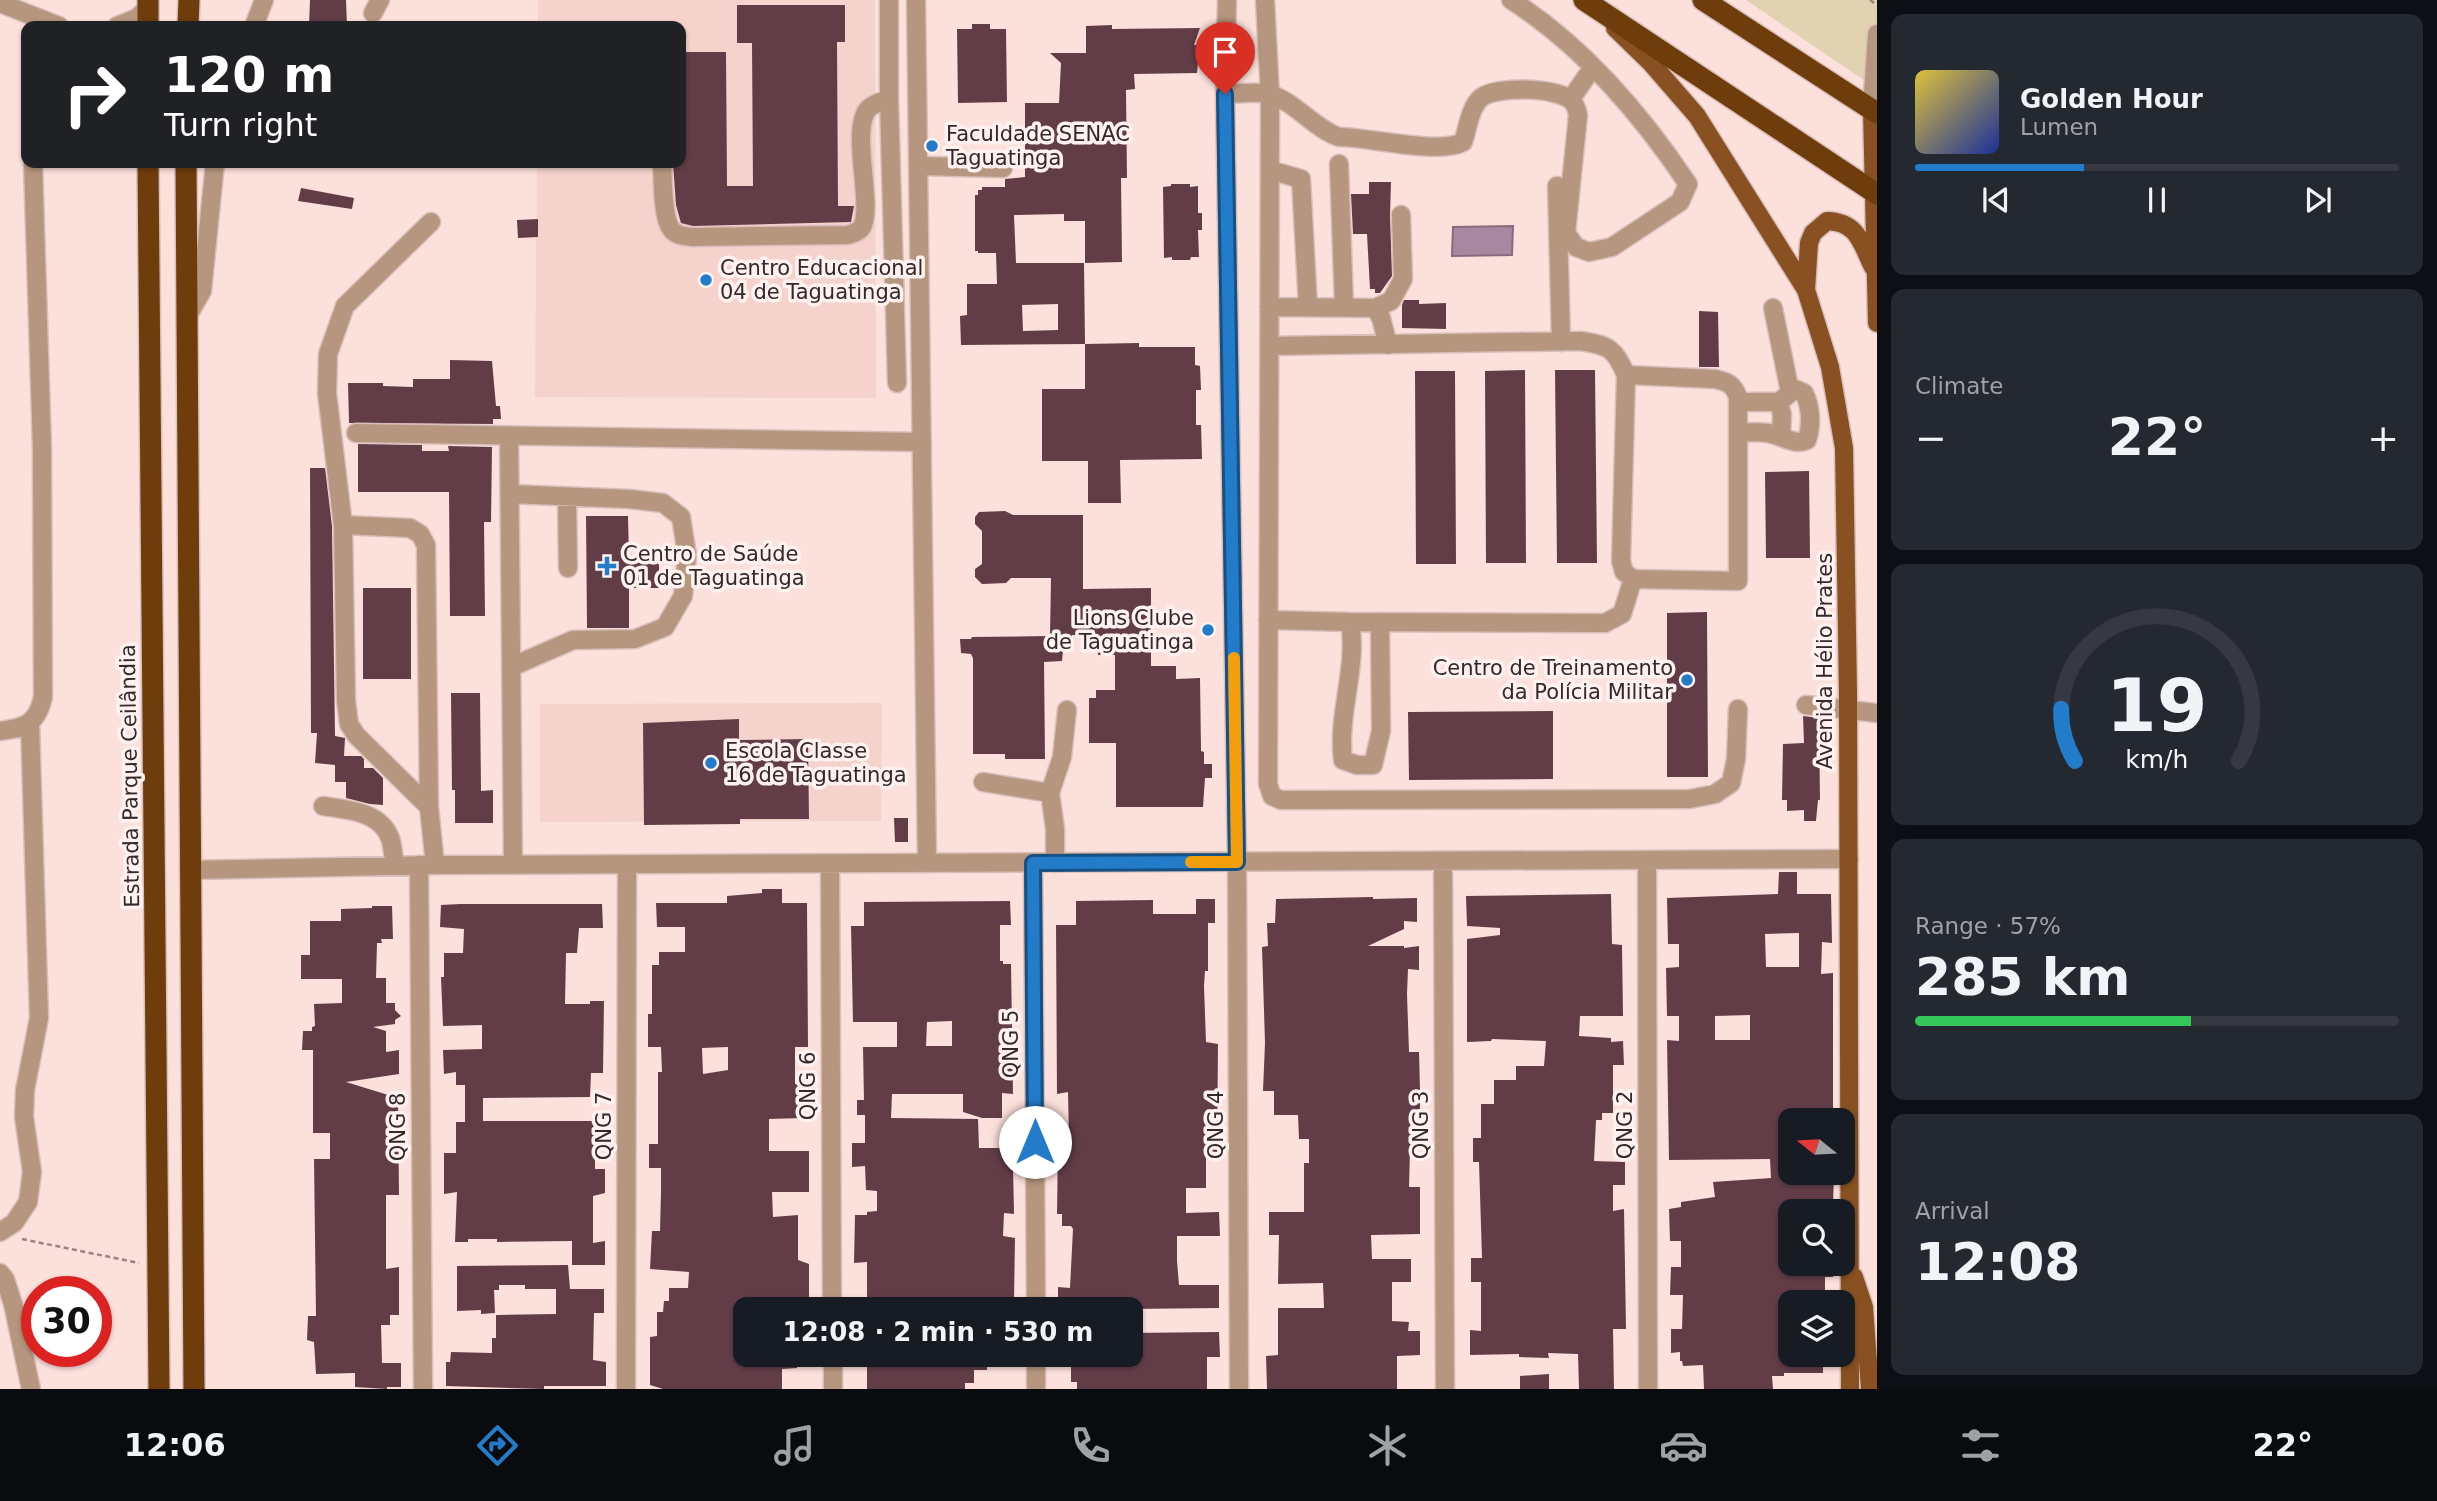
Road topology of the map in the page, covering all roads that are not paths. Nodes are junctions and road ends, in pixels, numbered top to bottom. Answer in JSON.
{"nodes":[{"id":1,"x":189,"y":0,"type":"edge"},
{"id":2,"x":264,"y":0,"type":"edge"},
{"id":3,"x":889,"y":0,"type":"edge"},
{"id":4,"x":916,"y":0,"type":"edge"},
{"id":5,"x":1227,"y":0,"type":"edge"},
{"id":6,"x":1265,"y":0,"type":"edge"},
{"id":7,"x":1511,"y":0,"type":"edge"},
{"id":8,"x":1703,"y":0,"type":"edge"},
{"id":9,"x":0,"y":3,"type":"edge"},
{"id":10,"x":1589,"y":4,"type":"edge"},
{"id":11,"x":148,"y":11,"type":"edge"},
{"id":12,"x":38,"y":15,"type":"edge"},
{"id":13,"x":130,"y":21,"type":"edge"},
{"id":14,"x":188,"y":21,"type":"edge"},
{"id":15,"x":256,"y":21,"type":"edge"},
{"id":16,"x":1877,"y":34,"type":"edge"},
{"id":17,"x":1593,"y":67,"type":"junction"},
{"id":18,"x":1225,"y":94,"type":"junction"},
{"id":19,"x":1270,"y":94,"type":"junction"},
{"id":20,"x":889,"y":99,"type":"junction"},
{"id":21,"x":1571,"y":99,"type":"junction"},
{"id":22,"x":1874,"y":112,"type":"edge"},
{"id":23,"x":1339,"y":163,"type":"dead end"},
{"id":24,"x":919,"y":166,"type":"junction"},
{"id":25,"x":1003,"y":167,"type":"dead end"},
{"id":26,"x":33,"y":168,"type":"edge"},
{"id":27,"x":148,"y":168,"type":"edge"},
{"id":28,"x":186,"y":168,"type":"edge"},
{"id":29,"x":214,"y":168,"type":"edge"},
{"id":30,"x":662,"y":168,"type":"edge"},
{"id":31,"x":1269,"y":170,"type":"junction"},
{"id":32,"x":1557,"y":186,"type":"dead end"},
{"id":33,"x":1875,"y":192,"type":"edge"},
{"id":34,"x":1401,"y":215,"type":"dead end"},
{"id":35,"x":431,"y":222,"type":"dead end"},
{"id":36,"x":1875,"y":271,"type":"edge"},
{"id":37,"x":1806,"y":290,"type":"junction"},
{"id":38,"x":1344,"y":306,"type":"junction"},
{"id":39,"x":1269,"y":307,"type":"junction"},
{"id":40,"x":1308,"y":307,"type":"junction"},
{"id":41,"x":1375,"y":308,"type":"junction"},
{"id":42,"x":1773,"y":308,"type":"dead end"},
{"id":43,"x":185,"y":320,"type":"junction"},
{"id":44,"x":1877,"y":323,"type":"edge"},
{"id":45,"x":1562,"y":342,"type":"junction"},
{"id":46,"x":1388,"y":345,"type":"junction"},
{"id":47,"x":1269,"y":346,"type":"junction"},
{"id":48,"x":1626,"y":375,"type":"junction"},
{"id":49,"x":897,"y":383,"type":"dead end"},
{"id":50,"x":1784,"y":397,"type":"junction"},
{"id":51,"x":1738,"y":402,"type":"junction"},
{"id":52,"x":1738,"y":432,"type":"junction"},
{"id":53,"x":356,"y":433,"type":"dead end"},
{"id":54,"x":509,"y":436,"type":"junction"},
{"id":55,"x":1781,"y":437,"type":"junction"},
{"id":56,"x":922,"y":442,"type":"junction"},
{"id":57,"x":510,"y":494,"type":"junction"},
{"id":58,"x":567,"y":497,"type":"junction"},
{"id":59,"x":343,"y":525,"type":"junction"},
{"id":60,"x":568,"y":568,"type":"dead end"},
{"id":61,"x":1633,"y":579,"type":"junction"},
{"id":62,"x":1268,"y":620,"type":"junction"},
{"id":63,"x":1350,"y":622,"type":"junction"},
{"id":64,"x":1380,"y":622,"type":"junction"},
{"id":65,"x":512,"y":667,"type":"junction"},
{"id":66,"x":1806,"y":705,"type":"dead end"},
{"id":67,"x":1738,"y":709,"type":"dead end"},
{"id":68,"x":1848,"y":709,"type":"junction"},
{"id":69,"x":1067,"y":710,"type":"dead end"},
{"id":70,"x":1877,"y":713,"type":"edge"},
{"id":71,"x":30,"y":724,"type":"junction"},
{"id":72,"x":0,"y":731,"type":"edge"},
{"id":73,"x":983,"y":782,"type":"dead end"},
{"id":74,"x":1050,"y":793,"type":"junction"},
{"id":75,"x":323,"y":806,"type":"dead end"},
{"id":76,"x":429,"y":807,"type":"junction"},
{"id":77,"x":1849,"y":859,"type":"junction"},
{"id":78,"x":1647,"y":860,"type":"junction"},
{"id":79,"x":1443,"y":861,"type":"junction"},
{"id":80,"x":1237,"y":862,"type":"junction"},
{"id":81,"x":830,"y":863,"type":"junction"},
{"id":82,"x":927,"y":863,"type":"junction"},
{"id":83,"x":1033,"y":863,"type":"junction"},
{"id":84,"x":1055,"y":863,"type":"junction"},
{"id":85,"x":513,"y":864,"type":"junction"},
{"id":86,"x":627,"y":864,"type":"junction"},
{"id":87,"x":395,"y":865,"type":"junction"},
{"id":88,"x":427,"y":865,"type":"junction"},
{"id":89,"x":190,"y":870,"type":"junction"},
{"id":90,"x":1850,"y":1199,"type":"edge"},
{"id":91,"x":0,"y":1232,"type":"edge"},
{"id":92,"x":0,"y":1273,"type":"edge"},
{"id":93,"x":1850,"y":1276,"type":"edge"},
{"id":94,"x":1853,"y":1276,"type":"edge"},
{"id":95,"x":832,"y":1297,"type":"edge"},
{"id":96,"x":1036,"y":1297,"type":"edge"},
{"id":97,"x":833,"y":1367,"type":"edge"},
{"id":98,"x":1036,"y":1367,"type":"edge"},
{"id":99,"x":32,"y":1389,"type":"edge"},
{"id":100,"x":159,"y":1389,"type":"edge"},
{"id":101,"x":194,"y":1389,"type":"edge"},
{"id":102,"x":423,"y":1389,"type":"edge"},
{"id":103,"x":626,"y":1389,"type":"edge"},
{"id":104,"x":833,"y":1389,"type":"edge"},
{"id":105,"x":1036,"y":1389,"type":"edge"},
{"id":106,"x":1239,"y":1389,"type":"edge"},
{"id":107,"x":1445,"y":1389,"type":"edge"},
{"id":108,"x":1648,"y":1389,"type":"edge"},
{"id":109,"x":1850,"y":1389,"type":"edge"},
{"id":110,"x":1870,"y":1389,"type":"edge"}],
"edges":[{"from":1,"to":14,"type":"highway"},
{"from":2,"to":15,"type":"street"},
{"from":3,"to":20,"type":"street"},
{"from":4,"to":24,"type":"street"},
{"from":5,"to":18,"type":"street","name":"QNG 4"},
{"from":6,"to":19,"type":"street"},
{"from":7,"to":17,"type":"street"},
{"from":8,"to":22,"type":"highway"},
{"from":9,"to":12,"type":"street"},
{"from":10,"to":33,"type":"highway"},
{"from":10,"to":37,"type":"main road","name":"Avenida Hélio Prates"},
{"from":11,"to":13,"type":"street"},
{"from":16,"to":22,"type":"street"},
{"from":17,"to":21,"type":"street"},
{"from":17,"to":21,"type":"street"},
{"from":18,"to":19,"type":"street"},
{"from":18,"to":80,"type":"street","name":"QNG 4"},
{"from":19,"to":21,"type":"street"},
{"from":19,"to":31,"type":"street"},
{"from":20,"to":30,"type":"street"},
{"from":20,"to":49,"type":"street"},
{"from":22,"to":33,"type":"main road"},
{"from":23,"to":38,"type":"street"},
{"from":24,"to":25,"type":"street"},
{"from":24,"to":56,"type":"street"},
{"from":26,"to":71,"type":"street"},
{"from":27,"to":100,"type":"highway","name":"Estrada Parque Ceilândia"},
{"from":28,"to":43,"type":"highway"},
{"from":29,"to":43,"type":"street"},
{"from":31,"to":39,"type":"street"},
{"from":31,"to":40,"type":"street"},
{"from":32,"to":45,"type":"street"},
{"from":33,"to":36,"type":"main road"},
{"from":34,"to":41,"type":"street"},
{"from":35,"to":59,"type":"street"},
{"from":36,"to":37,"type":"main road"},
{"from":36,"to":44,"type":"main road"},
{"from":37,"to":68,"type":"main road","name":"Avenida Hélio Prates"},
{"from":38,"to":40,"type":"street"},
{"from":38,"to":41,"type":"street"},
{"from":39,"to":40,"type":"street"},
{"from":39,"to":47,"type":"street"},
{"from":41,"to":46,"type":"street"},
{"from":42,"to":50,"type":"street"},
{"from":43,"to":89,"type":"highway"},
{"from":45,"to":46,"type":"street"},
{"from":45,"to":48,"type":"street"},
{"from":46,"to":47,"type":"street"},
{"from":47,"to":62,"type":"street"},
{"from":48,"to":51,"type":"street"},
{"from":48,"to":61,"type":"street"},
{"from":50,"to":51,"type":"street"},
{"from":50,"to":55,"type":"street"},
{"from":50,"to":55,"type":"street"},
{"from":51,"to":52,"type":"street"},
{"from":52,"to":55,"type":"street"},
{"from":52,"to":61,"type":"street"},
{"from":53,"to":54,"type":"street"},
{"from":54,"to":56,"type":"street"},
{"from":54,"to":57,"type":"street"},
{"from":56,"to":82,"type":"street"},
{"from":57,"to":58,"type":"street"},
{"from":57,"to":65,"type":"street"},
{"from":58,"to":60,"type":"street"},
{"from":58,"to":65,"type":"street"},
{"from":59,"to":76,"type":"street"},
{"from":59,"to":76,"type":"street","name":"QNG 8"},
{"from":61,"to":64,"type":"street"},
{"from":62,"to":63,"type":"street"},
{"from":62,"to":67,"type":"street"},
{"from":63,"to":64,"type":"street"},
{"from":63,"to":64,"type":"street"},
{"from":65,"to":85,"type":"street"},
{"from":66,"to":68,"type":"street"},
{"from":68,"to":70,"type":"street"},
{"from":68,"to":77,"type":"main road","name":"Avenida Hélio Prates"},
{"from":69,"to":74,"type":"street"},
{"from":71,"to":72,"type":"street"},
{"from":71,"to":91,"type":"street"},
{"from":73,"to":74,"type":"street"},
{"from":74,"to":84,"type":"street"},
{"from":75,"to":87,"type":"street"},
{"from":76,"to":88,"type":"street","name":"QNG 8"},
{"from":77,"to":78,"type":"street"},
{"from":77,"to":90,"type":"main road","name":"Avenida Hélio Prates"},
{"from":78,"to":79,"type":"street"},
{"from":78,"to":108,"type":"street","name":"QNG 2"},
{"from":79,"to":80,"type":"street"},
{"from":79,"to":107,"type":"street","name":"QNG 3"},
{"from":80,"to":84,"type":"street"},
{"from":80,"to":106,"type":"street","name":"QNG 4"},
{"from":81,"to":82,"type":"street"},
{"from":81,"to":86,"type":"street"},
{"from":81,"to":95,"type":"street","name":"QNG 6"},
{"from":82,"to":83,"type":"street"},
{"from":83,"to":84,"type":"street"},
{"from":83,"to":96,"type":"street","name":"QNG 5"},
{"from":85,"to":86,"type":"street"},
{"from":85,"to":88,"type":"street"},
{"from":86,"to":103,"type":"street","name":"QNG 7"},
{"from":87,"to":88,"type":"street"},
{"from":87,"to":89,"type":"street"},
{"from":88,"to":102,"type":"street","name":"QNG 8"},
{"from":89,"to":101,"type":"highway"},
{"from":92,"to":99,"type":"street"},
{"from":93,"to":109,"type":"main road","name":"Avenida Hélio Prates"},
{"from":94,"to":110,"type":"main road"},
{"from":97,"to":104,"type":"street"},
{"from":98,"to":105,"type":"street"}]}
